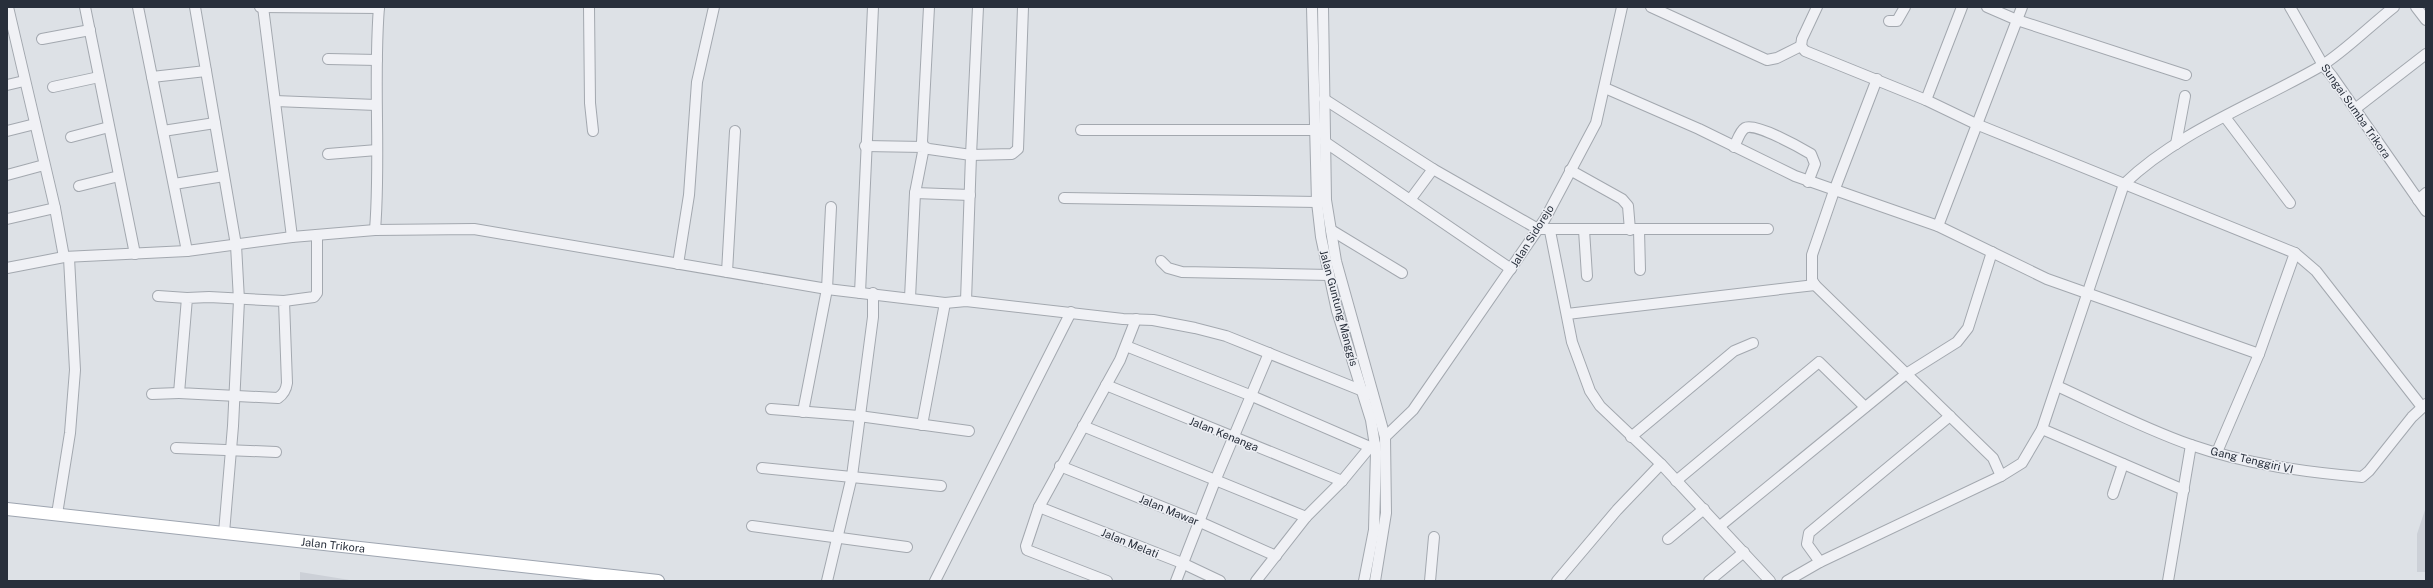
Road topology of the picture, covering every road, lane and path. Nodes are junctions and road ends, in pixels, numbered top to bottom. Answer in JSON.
{"nodes":[{"id":1,"x":8,"y":7,"type":"edge"},
{"id":2,"x":85,"y":7,"type":"edge"},
{"id":3,"x":138,"y":7,"type":"edge"},
{"id":4,"x":195,"y":7,"type":"edge"},
{"id":5,"x":260,"y":7,"type":"edge"},
{"id":6,"x":264,"y":7,"type":"edge"},
{"id":7,"x":379,"y":7,"type":"edge"},
{"id":8,"x":589,"y":7,"type":"edge"},
{"id":9,"x":714,"y":7,"type":"edge"},
{"id":10,"x":873,"y":7,"type":"edge"},
{"id":11,"x":929,"y":7,"type":"edge"},
{"id":12,"x":978,"y":7,"type":"edge"},
{"id":13,"x":1023,"y":7,"type":"edge"},
{"id":14,"x":1312,"y":7,"type":"edge"},
{"id":15,"x":1323,"y":7,"type":"edge"},
{"id":16,"x":1622,"y":7,"type":"edge"},
{"id":17,"x":1651,"y":7,"type":"edge"},
{"id":18,"x":1817,"y":7,"type":"edge"},
{"id":19,"x":1905,"y":7,"type":"edge"},
{"id":20,"x":1962,"y":7,"type":"edge"},
{"id":21,"x":1987,"y":7,"type":"edge"},
{"id":22,"x":2022,"y":7,"type":"edge"},
{"id":23,"x":2290,"y":7,"type":"edge"},
{"id":24,"x":2394,"y":7,"type":"edge"},
{"id":25,"x":2416,"y":7,"type":"edge"},
{"id":26,"x":2017,"y":20,"type":"junction"},
{"id":27,"x":2426,"y":20,"type":"edge"},
{"id":28,"x":1889,"y":21,"type":"dead end"},
{"id":29,"x":90,"y":30,"type":"junction"},
{"id":30,"x":11,"y":39,"type":"edge"},
{"id":31,"x":42,"y":39,"type":"dead end"},
{"id":32,"x":1801,"y":46,"type":"junction"},
{"id":33,"x":2426,"y":54,"type":"edge"},
{"id":34,"x":328,"y":59,"type":"dead end"},
{"id":35,"x":377,"y":60,"type":"junction"},
{"id":36,"x":2323,"y":65,"type":"junction"},
{"id":37,"x":206,"y":71,"type":"junction"},
{"id":38,"x":2186,"y":75,"type":"dead end"},
{"id":39,"x":99,"y":78,"type":"junction"},
{"id":40,"x":152,"y":78,"type":"junction"},
{"id":41,"x":1877,"y":79,"type":"junction"},
{"id":42,"x":24,"y":81,"type":"junction"},
{"id":43,"x":7,"y":85,"type":"edge"},
{"id":44,"x":53,"y":87,"type":"dead end"},
{"id":45,"x":1605,"y":88,"type":"junction"},
{"id":46,"x":2185,"y":96,"type":"dead end"},
{"id":47,"x":1324,"y":99,"type":"junction"},
{"id":48,"x":1926,"y":100,"type":"junction"},
{"id":49,"x":275,"y":101,"type":"junction"},
{"id":50,"x":376,"y":105,"type":"junction"},
{"id":51,"x":2355,"y":109,"type":"junction"},
{"id":52,"x":2225,"y":117,"type":"junction"},
{"id":53,"x":215,"y":123,"type":"junction"},
{"id":54,"x":35,"y":124,"type":"junction"},
{"id":55,"x":1976,"y":124,"type":"junction"},
{"id":56,"x":109,"y":127,"type":"junction"},
{"id":57,"x":1082,"y":130,"type":"dead end"},
{"id":58,"x":1314,"y":130,"type":"junction"},
{"id":59,"x":7,"y":131,"type":"edge"},
{"id":60,"x":163,"y":131,"type":"junction"},
{"id":61,"x":593,"y":131,"type":"dead end"},
{"id":62,"x":735,"y":131,"type":"dead end"},
{"id":63,"x":70,"y":137,"type":"dead end"},
{"id":64,"x":1325,"y":142,"type":"junction"},
{"id":65,"x":2176,"y":144,"type":"junction"},
{"id":66,"x":865,"y":146,"type":"junction"},
{"id":67,"x":924,"y":147,"type":"junction"},
{"id":68,"x":1734,"y":147,"type":"junction"},
{"id":69,"x":377,"y":150,"type":"junction"},
{"id":70,"x":328,"y":154,"type":"dead end"},
{"id":71,"x":971,"y":155,"type":"junction"},
{"id":72,"x":44,"y":165,"type":"junction"},
{"id":73,"x":1433,"y":169,"type":"junction"},
{"id":74,"x":1570,"y":170,"type":"junction"},
{"id":75,"x":7,"y":175,"type":"edge"},
{"id":76,"x":119,"y":176,"type":"junction"},
{"id":77,"x":224,"y":176,"type":"junction"},
{"id":78,"x":1808,"y":182,"type":"junction"},
{"id":79,"x":174,"y":184,"type":"junction"},
{"id":80,"x":2124,"y":184,"type":"junction"},
{"id":81,"x":79,"y":186,"type":"dead end"},
{"id":82,"x":1834,"y":191,"type":"junction"},
{"id":83,"x":915,"y":193,"type":"junction"},
{"id":84,"x":970,"y":195,"type":"junction"},
{"id":85,"x":2422,"y":196,"type":"edge"},
{"id":86,"x":1064,"y":198,"type":"dead end"},
{"id":87,"x":1410,"y":200,"type":"junction"},
{"id":88,"x":1317,"y":202,"type":"junction"},
{"id":89,"x":2290,"y":203,"type":"dead end"},
{"id":90,"x":55,"y":208,"type":"junction"},
{"id":91,"x":831,"y":208,"type":"dead end"},
{"id":92,"x":2426,"y":211,"type":"edge"},
{"id":93,"x":7,"y":219,"type":"edge"},
{"id":94,"x":1938,"y":226,"type":"junction"},
{"id":95,"x":1768,"y":228,"type":"dead end"},
{"id":96,"x":1538,"y":229,"type":"junction"},
{"id":97,"x":375,"y":230,"type":"junction"},
{"id":98,"x":1331,"y":230,"type":"junction"},
{"id":99,"x":1550,"y":230,"type":"junction"},
{"id":100,"x":1584,"y":230,"type":"junction"},
{"id":101,"x":1634,"y":230,"type":"junction"},
{"id":102,"x":317,"y":235,"type":"junction"},
{"id":103,"x":292,"y":237,"type":"junction"},
{"id":104,"x":236,"y":245,"type":"junction"},
{"id":105,"x":187,"y":252,"type":"junction"},
{"id":106,"x":1992,"y":252,"type":"junction"},
{"id":107,"x":2295,"y":253,"type":"junction"},
{"id":108,"x":135,"y":254,"type":"junction"},
{"id":109,"x":67,"y":258,"type":"junction"},
{"id":110,"x":1161,"y":261,"type":"dead end"},
{"id":111,"x":678,"y":264,"type":"junction"},
{"id":112,"x":7,"y":268,"type":"edge"},
{"id":113,"x":1511,"y":269,"type":"junction"},
{"id":114,"x":1640,"y":270,"type":"dead end"},
{"id":115,"x":727,"y":272,"type":"junction"},
{"id":116,"x":1402,"y":273,"type":"dead end"},
{"id":117,"x":1329,"y":275,"type":"junction"},
{"id":118,"x":1587,"y":276,"type":"dead end"},
{"id":119,"x":1815,"y":285,"type":"junction"},
{"id":120,"x":827,"y":289,"type":"junction"},
{"id":121,"x":860,"y":293,"type":"junction"},
{"id":122,"x":873,"y":293,"type":"junction"},
{"id":123,"x":2086,"y":294,"type":"junction"},
{"id":124,"x":158,"y":296,"type":"dead end"},
{"id":125,"x":187,"y":298,"type":"junction"},
{"id":126,"x":910,"y":298,"type":"junction"},
{"id":127,"x":239,"y":300,"type":"junction"},
{"id":128,"x":284,"y":301,"type":"junction"},
{"id":129,"x":966,"y":301,"type":"junction"},
{"id":130,"x":945,"y":303,"type":"junction"},
{"id":131,"x":1071,"y":312,"type":"junction"},
{"id":132,"x":1568,"y":314,"type":"junction"},
{"id":133,"x":1136,"y":319,"type":"junction"},
{"id":134,"x":1753,"y":343,"type":"dead end"},
{"id":135,"x":1126,"y":346,"type":"junction"},
{"id":136,"x":1269,"y":352,"type":"junction"},
{"id":137,"x":2259,"y":354,"type":"junction"},
{"id":138,"x":1906,"y":374,"type":"junction"},
{"id":139,"x":1106,"y":385,"type":"junction"},
{"id":140,"x":2057,"y":386,"type":"junction"},
{"id":141,"x":1362,"y":392,"type":"junction"},
{"id":142,"x":152,"y":394,"type":"dead end"},
{"id":143,"x":179,"y":394,"type":"junction"},
{"id":144,"x":1373,"y":394,"type":"junction"},
{"id":145,"x":1252,"y":396,"type":"junction"},
{"id":146,"x":234,"y":397,"type":"junction"},
{"id":147,"x":2424,"y":406,"type":"edge"},
{"id":148,"x":1865,"y":407,"type":"junction"},
{"id":149,"x":772,"y":409,"type":"dead end"},
{"id":150,"x":803,"y":412,"type":"junction"},
{"id":151,"x":859,"y":416,"type":"junction"},
{"id":152,"x":1950,"y":416,"type":"junction"},
{"id":153,"x":922,"y":425,"type":"junction"},
{"id":154,"x":1083,"y":426,"type":"junction"},
{"id":155,"x":2042,"y":429,"type":"junction"},
{"id":156,"x":969,"y":431,"type":"dead end"},
{"id":157,"x":1385,"y":437,"type":"junction"},
{"id":158,"x":1631,"y":437,"type":"junction"},
{"id":159,"x":1234,"y":438,"type":"junction"},
{"id":160,"x":1373,"y":445,"type":"junction"},
{"id":161,"x":2191,"y":445,"type":"junction"},
{"id":162,"x":176,"y":448,"type":"dead end"},
{"id":163,"x":231,"y":450,"type":"junction"},
{"id":164,"x":276,"y":452,"type":"dead end"},
{"id":165,"x":2217,"y":452,"type":"junction"},
{"id":166,"x":1661,"y":464,"type":"junction"},
{"id":167,"x":2124,"y":464,"type":"junction"},
{"id":168,"x":1060,"y":466,"type":"junction"},
{"id":169,"x":762,"y":468,"type":"dead end"},
{"id":170,"x":852,"y":476,"type":"junction"},
{"id":171,"x":2001,"y":476,"type":"junction"},
{"id":172,"x":1215,"y":481,"type":"junction"},
{"id":173,"x":1342,"y":481,"type":"junction"},
{"id":174,"x":1676,"y":481,"type":"junction"},
{"id":175,"x":941,"y":486,"type":"dead end"},
{"id":176,"x":2184,"y":490,"type":"junction"},
{"id":177,"x":2113,"y":494,"type":"dead end"},
{"id":178,"x":1039,"y":507,"type":"junction"},
{"id":179,"x":7,"y":509,"type":"edge"},
{"id":180,"x":1704,"y":509,"type":"junction"},
{"id":181,"x":57,"y":514,"type":"junction"},
{"id":182,"x":1306,"y":517,"type":"junction"},
{"id":183,"x":1200,"y":522,"type":"junction"},
{"id":184,"x":752,"y":526,"type":"dead end"},
{"id":185,"x":1720,"y":526,"type":"junction"},
{"id":186,"x":224,"y":533,"type":"junction"},
{"id":187,"x":838,"y":536,"type":"junction"},
{"id":188,"x":1434,"y":537,"type":"dead end"},
{"id":189,"x":1668,"y":539,"type":"dead end"},
{"id":190,"x":907,"y":547,"type":"dead end"},
{"id":191,"x":1744,"y":552,"type":"junction"},
{"id":192,"x":1276,"y":556,"type":"junction"},
{"id":193,"x":1820,"y":562,"type":"junction"},
{"id":194,"x":1182,"y":563,"type":"junction"},
{"id":195,"x":658,"y":581,"type":"edge"},
{"id":196,"x":827,"y":581,"type":"edge"},
{"id":197,"x":935,"y":581,"type":"edge"},
{"id":198,"x":1107,"y":581,"type":"edge"},
{"id":199,"x":1176,"y":581,"type":"edge"},
{"id":200,"x":1220,"y":581,"type":"edge"},
{"id":201,"x":1256,"y":581,"type":"edge"},
{"id":202,"x":1364,"y":581,"type":"edge"},
{"id":203,"x":1375,"y":581,"type":"edge"},
{"id":204,"x":1430,"y":581,"type":"edge"},
{"id":205,"x":1557,"y":581,"type":"edge"},
{"id":206,"x":1709,"y":581,"type":"edge"},
{"id":207,"x":1770,"y":581,"type":"edge"},
{"id":208,"x":1787,"y":581,"type":"edge"},
{"id":209,"x":2168,"y":581,"type":"edge"}],
"edges":[{"from":1,"to":30,"type":"street"},
{"from":2,"to":29,"type":"street"},
{"from":3,"to":40,"type":"street"},
{"from":4,"to":37,"type":"street"},
{"from":5,"to":6,"type":"street"},
{"from":6,"to":7,"type":"street"},
{"from":6,"to":49,"type":"street"},
{"from":7,"to":35,"type":"street"},
{"from":8,"to":61,"type":"street"},
{"from":9,"to":111,"type":"street"},
{"from":10,"to":66,"type":"street"},
{"from":11,"to":67,"type":"street"},
{"from":12,"to":71,"type":"street"},
{"from":13,"to":71,"type":"street"},
{"from":14,"to":58,"type":"street","name":"Jalan Guntung Manggis"},
{"from":15,"to":47,"type":"street","name":"Jalan Guntung Manggis"},
{"from":16,"to":45,"type":"street","name":"Jalan Sidorejo"},
{"from":17,"to":32,"type":"street"},
{"from":18,"to":32,"type":"street"},
{"from":19,"to":28,"type":"street"},
{"from":20,"to":48,"type":"street"},
{"from":21,"to":26,"type":"street"},
{"from":22,"to":26,"type":"street"},
{"from":23,"to":36,"type":"street","name":"Sungai Sumba Trikora"},
{"from":24,"to":36,"type":"street"},
{"from":25,"to":27,"type":"street"},
{"from":26,"to":38,"type":"street"},
{"from":26,"to":55,"type":"street"},
{"from":29,"to":31,"type":"street"},
{"from":29,"to":39,"type":"street"},
{"from":30,"to":42,"type":"street"},
{"from":32,"to":41,"type":"street"},
{"from":33,"to":51,"type":"street"},
{"from":34,"to":35,"type":"street"},
{"from":35,"to":50,"type":"street"},
{"from":36,"to":51,"type":"street","name":"Sungai Sumba Trikora"},
{"from":36,"to":52,"type":"street"},
{"from":37,"to":40,"type":"street"},
{"from":37,"to":53,"type":"street"},
{"from":39,"to":44,"type":"street"},
{"from":39,"to":56,"type":"street"},
{"from":40,"to":60,"type":"street"},
{"from":41,"to":48,"type":"street"},
{"from":41,"to":82,"type":"street"},
{"from":42,"to":43,"type":"street"},
{"from":42,"to":54,"type":"street"},
{"from":45,"to":68,"type":"street"},
{"from":45,"to":74,"type":"street","name":"Jalan Sidorejo"},
{"from":46,"to":65,"type":"street"},
{"from":47,"to":64,"type":"street","name":"Jalan Guntung Manggis"},
{"from":47,"to":73,"type":"street"},
{"from":48,"to":55,"type":"street"},
{"from":49,"to":50,"type":"street"},
{"from":49,"to":103,"type":"street"},
{"from":50,"to":69,"type":"street"},
{"from":51,"to":85,"type":"street","name":"Sungai Sumba Trikora"},
{"from":52,"to":65,"type":"street"},
{"from":52,"to":89,"type":"street"},
{"from":53,"to":60,"type":"street"},
{"from":53,"to":77,"type":"street"},
{"from":54,"to":59,"type":"street"},
{"from":54,"to":72,"type":"street"},
{"from":55,"to":80,"type":"street"},
{"from":55,"to":94,"type":"street"},
{"from":56,"to":63,"type":"street"},
{"from":56,"to":76,"type":"street"},
{"from":57,"to":58,"type":"street"},
{"from":58,"to":88,"type":"street","name":"Jalan Guntung Manggis"},
{"from":60,"to":79,"type":"street"},
{"from":62,"to":115,"type":"street"},
{"from":64,"to":87,"type":"street"},
{"from":64,"to":98,"type":"street","name":"Jalan Guntung Manggis"},
{"from":65,"to":80,"type":"street"},
{"from":66,"to":67,"type":"street"},
{"from":66,"to":121,"type":"street"},
{"from":67,"to":71,"type":"street"},
{"from":67,"to":83,"type":"street"},
{"from":68,"to":78,"type":"street"},
{"from":68,"to":78,"type":"street"},
{"from":69,"to":70,"type":"street"},
{"from":69,"to":97,"type":"street"},
{"from":71,"to":84,"type":"street"},
{"from":72,"to":75,"type":"street"},
{"from":72,"to":90,"type":"street"},
{"from":73,"to":87,"type":"street"},
{"from":73,"to":96,"type":"street"},
{"from":74,"to":96,"type":"street","name":"Jalan Sidorejo"},
{"from":74,"to":101,"type":"street"},
{"from":76,"to":81,"type":"street"},
{"from":76,"to":108,"type":"street"},
{"from":77,"to":79,"type":"street"},
{"from":77,"to":104,"type":"street"},
{"from":78,"to":82,"type":"street"},
{"from":79,"to":105,"type":"street"},
{"from":80,"to":107,"type":"street"},
{"from":80,"to":123,"type":"street"},
{"from":82,"to":94,"type":"street"},
{"from":82,"to":119,"type":"street"},
{"from":83,"to":84,"type":"street"},
{"from":83,"to":126,"type":"street"},
{"from":84,"to":129,"type":"street"},
{"from":85,"to":92,"type":"street","name":"Sungai Sumba Trikora"},
{"from":86,"to":88,"type":"street"},
{"from":87,"to":113,"type":"street"},
{"from":88,"to":117,"type":"street","name":"Jalan Guntung Manggis"},
{"from":90,"to":93,"type":"street"},
{"from":90,"to":109,"type":"street"},
{"from":91,"to":120,"type":"street"},
{"from":94,"to":106,"type":"street"},
{"from":95,"to":101,"type":"street"},
{"from":96,"to":99,"type":"street"},
{"from":96,"to":113,"type":"street","name":"Jalan Sidorejo"},
{"from":97,"to":102,"type":"street"},
{"from":97,"to":111,"type":"street"},
{"from":98,"to":116,"type":"street"},
{"from":98,"to":144,"type":"street","name":"Jalan Guntung Manggis"},
{"from":99,"to":100,"type":"street"},
{"from":99,"to":132,"type":"street"},
{"from":100,"to":101,"type":"street"},
{"from":100,"to":118,"type":"street"},
{"from":101,"to":114,"type":"street"},
{"from":102,"to":103,"type":"street"},
{"from":102,"to":128,"type":"street"},
{"from":103,"to":104,"type":"street"},
{"from":104,"to":105,"type":"street"},
{"from":104,"to":127,"type":"street"},
{"from":105,"to":108,"type":"street"},
{"from":106,"to":123,"type":"street"},
{"from":106,"to":138,"type":"street"},
{"from":107,"to":137,"type":"street"},
{"from":107,"to":147,"type":"street"},
{"from":108,"to":109,"type":"street"},
{"from":109,"to":112,"type":"street"},
{"from":109,"to":181,"type":"street"},
{"from":110,"to":117,"type":"street"},
{"from":111,"to":115,"type":"street"},
{"from":113,"to":157,"type":"street","name":"Jalan Sidorejo"},
{"from":115,"to":120,"type":"street"},
{"from":117,"to":141,"type":"street","name":"Jalan Guntung Manggis"},
{"from":119,"to":132,"type":"street"},
{"from":119,"to":138,"type":"street"},
{"from":120,"to":121,"type":"street"},
{"from":120,"to":150,"type":"street"},
{"from":121,"to":122,"type":"street"},
{"from":122,"to":126,"type":"street"},
{"from":122,"to":151,"type":"street"},
{"from":123,"to":137,"type":"street"},
{"from":123,"to":140,"type":"street"},
{"from":124,"to":125,"type":"street"},
{"from":125,"to":127,"type":"street"},
{"from":125,"to":143,"type":"street"},
{"from":126,"to":130,"type":"street"},
{"from":127,"to":128,"type":"street"},
{"from":127,"to":146,"type":"street"},
{"from":128,"to":146,"type":"street"},
{"from":129,"to":130,"type":"street"},
{"from":129,"to":131,"type":"street"},
{"from":130,"to":153,"type":"street"},
{"from":131,"to":133,"type":"street"},
{"from":131,"to":197,"type":"street"},
{"from":132,"to":158,"type":"street"},
{"from":133,"to":135,"type":"street"},
{"from":133,"to":136,"type":"street"},
{"from":134,"to":158,"type":"street"},
{"from":135,"to":139,"type":"street"},
{"from":135,"to":145,"type":"street"},
{"from":136,"to":141,"type":"street"},
{"from":136,"to":145,"type":"street"},
{"from":137,"to":165,"type":"street"},
{"from":138,"to":148,"type":"street"},
{"from":138,"to":152,"type":"street"},
{"from":139,"to":154,"type":"street"},
{"from":139,"to":159,"type":"street","name":"Jalan Kenanga"},
{"from":140,"to":155,"type":"street"},
{"from":140,"to":161,"type":"street","name":"Gang Tenggiri VI"},
{"from":141,"to":144,"type":"street"},
{"from":141,"to":160,"type":"street","name":"Jalan Guntung Manggis"},
{"from":142,"to":143,"type":"street"},
{"from":143,"to":146,"type":"street"},
{"from":144,"to":157,"type":"street","name":"Jalan Guntung Manggis"},
{"from":145,"to":159,"type":"street"},
{"from":145,"to":160,"type":"street"},
{"from":146,"to":163,"type":"street"},
{"from":147,"to":165,"type":"street","name":"Gang Tenggiri VI"},
{"from":148,"to":174,"type":"street"},
{"from":148,"to":185,"type":"street"},
{"from":149,"to":150,"type":"street"},
{"from":150,"to":151,"type":"street"},
{"from":151,"to":153,"type":"street"},
{"from":151,"to":170,"type":"street"},
{"from":152,"to":171,"type":"street"},
{"from":152,"to":193,"type":"street"},
{"from":153,"to":156,"type":"street"},
{"from":154,"to":168,"type":"street"},
{"from":154,"to":172,"type":"street"},
{"from":155,"to":167,"type":"street"},
{"from":155,"to":171,"type":"street"},
{"from":157,"to":203,"type":"street","name":"Jalan Guntung Manggis"},
{"from":158,"to":166,"type":"street"},
{"from":159,"to":172,"type":"street"},
{"from":159,"to":173,"type":"street","name":"Jalan Kenanga"},
{"from":160,"to":173,"type":"street"},
{"from":160,"to":202,"type":"street","name":"Jalan Guntung Manggis"},
{"from":161,"to":165,"type":"street","name":"Gang Tenggiri VI"},
{"from":161,"to":176,"type":"street"},
{"from":162,"to":163,"type":"street"},
{"from":163,"to":164,"type":"street"},
{"from":163,"to":186,"type":"street"},
{"from":166,"to":174,"type":"street"},
{"from":166,"to":205,"type":"street"},
{"from":167,"to":176,"type":"street"},
{"from":167,"to":177,"type":"street"},
{"from":168,"to":178,"type":"street"},
{"from":168,"to":183,"type":"street","name":"Jalan Mawar"},
{"from":169,"to":170,"type":"street"},
{"from":170,"to":175,"type":"street"},
{"from":170,"to":187,"type":"street"},
{"from":171,"to":193,"type":"street"},
{"from":172,"to":182,"type":"street"},
{"from":172,"to":183,"type":"street"},
{"from":173,"to":182,"type":"street"},
{"from":174,"to":180,"type":"street"},
{"from":176,"to":209,"type":"street"},
{"from":178,"to":194,"type":"street","name":"Jalan Melati"},
{"from":178,"to":198,"type":"street"},
{"from":179,"to":181,"type":"main road","name":"Jalan Trikora"},
{"from":180,"to":185,"type":"street"},
{"from":180,"to":189,"type":"street"},
{"from":181,"to":186,"type":"main road","name":"Jalan Trikora"},
{"from":182,"to":192,"type":"street"},
{"from":183,"to":192,"type":"street","name":"Jalan Mawar"},
{"from":183,"to":194,"type":"street"},
{"from":184,"to":187,"type":"street"},
{"from":185,"to":191,"type":"street"},
{"from":186,"to":195,"type":"main road","name":"Jalan Trikora"},
{"from":187,"to":190,"type":"street"},
{"from":187,"to":196,"type":"street"},
{"from":188,"to":204,"type":"street"},
{"from":191,"to":206,"type":"street"},
{"from":191,"to":207,"type":"street"},
{"from":192,"to":201,"type":"street"},
{"from":193,"to":208,"type":"street"},
{"from":194,"to":199,"type":"street"},
{"from":194,"to":200,"type":"street","name":"Jalan Melati"}]}
